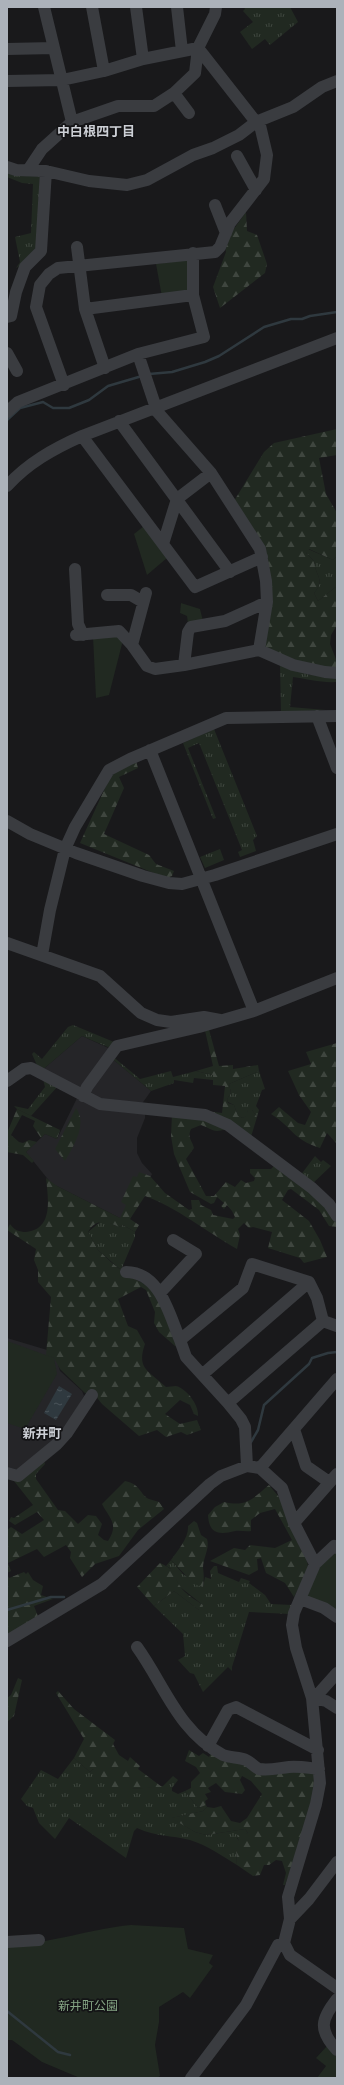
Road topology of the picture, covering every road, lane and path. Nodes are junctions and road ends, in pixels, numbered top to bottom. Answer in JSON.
{"nodes":[{"id":1,"x":44,"y":7,"type":"edge"},
{"id":2,"x":92,"y":7,"type":"edge"},
{"id":3,"x":136,"y":7,"type":"edge"},
{"id":4,"x":177,"y":7,"type":"edge"},
{"id":5,"x":216,"y":7,"type":"edge"},
{"id":6,"x":54,"y":48,"type":"junction"},
{"id":7,"x":198,"y":48,"type":"junction"},
{"id":8,"x":7,"y":49,"type":"edge"},
{"id":9,"x":182,"y":51,"type":"junction"},
{"id":10,"x":143,"y":59,"type":"junction"},
{"id":11,"x":104,"y":71,"type":"junction"},
{"id":12,"x":62,"y":80,"type":"junction"},
{"id":13,"x":7,"y":81,"type":"edge"},
{"id":14,"x":337,"y":81,"type":"edge"},
{"id":15,"x":174,"y":93,"type":"junction"},
{"id":16,"x":189,"y":113,"type":"dead end"},
{"id":17,"x":72,"y":122,"type":"junction"},
{"id":18,"x":258,"y":122,"type":"junction"},
{"id":19,"x":237,"y":156,"type":"dead end"},
{"id":20,"x":7,"y":167,"type":"edge"},
{"id":21,"x":28,"y":170,"type":"junction"},
{"id":22,"x":46,"y":171,"type":"junction"},
{"id":23,"x":256,"y":190,"type":"junction"},
{"id":24,"x":214,"y":205,"type":"dead end"},
{"id":25,"x":226,"y":233,"type":"junction"},
{"id":26,"x":77,"y":247,"type":"dead end"},
{"id":27,"x":193,"y":253,"type":"junction"},
{"id":28,"x":79,"y":267,"type":"junction"},
{"id":29,"x":12,"y":293,"type":"edge"},
{"id":30,"x":193,"y":295,"type":"junction"},
{"id":31,"x":85,"y":309,"type":"junction"},
{"id":32,"x":7,"y":318,"type":"edge"},
{"id":33,"x":337,"y":338,"type":"edge"},
{"id":34,"x":7,"y":353,"type":"edge"},
{"id":35,"x":138,"y":354,"type":"junction"},
{"id":36,"x":105,"y":368,"type":"junction"},
{"id":37,"x":17,"y":371,"type":"dead end"},
{"id":38,"x":64,"y":385,"type":"junction"},
{"id":39,"x":155,"y":408,"type":"junction"},
{"id":40,"x":7,"y":412,"type":"edge"},
{"id":41,"x":119,"y":421,"type":"junction"},
{"id":42,"x":82,"y":436,"type":"junction"},
{"id":43,"x":211,"y":473,"type":"junction"},
{"id":44,"x":7,"y":486,"type":"edge"},
{"id":45,"x":177,"y":499,"type":"junction"},
{"id":46,"x":163,"y":544,"type":"junction"},
{"id":47,"x":262,"y":557,"type":"junction"},
{"id":48,"x":75,"y":569,"type":"dead end"},
{"id":49,"x":230,"y":572,"type":"junction"},
{"id":50,"x":107,"y":595,"type":"dead end"},
{"id":51,"x":267,"y":602,"type":"junction"},
{"id":52,"x":132,"y":645,"type":"junction"},
{"id":53,"x":259,"y":650,"type":"junction"},
{"id":54,"x":184,"y":665,"type":"junction"},
{"id":55,"x":337,"y":673,"type":"edge"},
{"id":56,"x":317,"y":716,"type":"junction"},
{"id":57,"x":337,"y":716,"type":"edge"},
{"id":58,"x":150,"y":750,"type":"junction"},
{"id":59,"x":337,"y":768,"type":"edge"},
{"id":60,"x":7,"y":821,"type":"edge"},
{"id":61,"x":337,"y":834,"type":"edge"},
{"id":62,"x":65,"y":849,"type":"junction"},
{"id":63,"x":202,"y":879,"type":"junction"},
{"id":64,"x":7,"y":943,"type":"edge"},
{"id":65,"x":42,"y":954,"type":"junction"},
{"id":66,"x":337,"y":978,"type":"edge"},
{"id":67,"x":254,"y":1011,"type":"junction"},
{"id":68,"x":221,"y":1020,"type":"junction"},
{"id":69,"x":7,"y":1081,"type":"edge"},
{"id":70,"x":83,"y":1096,"type":"junction"},
{"id":71,"x":337,"y":1216,"type":"edge"},
{"id":72,"x":173,"y":1240,"type":"dead end"},
{"id":73,"x":126,"y":1272,"type":"dead end"},
{"id":74,"x":310,"y":1282,"type":"junction"},
{"id":75,"x":160,"y":1293,"type":"junction"},
{"id":76,"x":323,"y":1321,"type":"junction"},
{"id":77,"x":337,"y":1326,"type":"edge"},
{"id":78,"x":180,"y":1340,"type":"junction"},
{"id":79,"x":202,"y":1374,"type":"junction"},
{"id":80,"x":337,"y":1379,"type":"edge"},
{"id":81,"x":92,"y":1395,"type":"dead end"},
{"id":82,"x":228,"y":1403,"type":"junction"},
{"id":83,"x":294,"y":1429,"type":"junction"},
{"id":84,"x":247,"y":1466,"type":"junction"},
{"id":85,"x":260,"y":1468,"type":"junction"},
{"id":86,"x":7,"y":1473,"type":"edge"},
{"id":87,"x":333,"y":1478,"type":"edge"},
{"id":88,"x":294,"y":1523,"type":"junction"},
{"id":89,"x":336,"y":1545,"type":"edge"},
{"id":90,"x":316,"y":1564,"type":"junction"},
{"id":91,"x":300,"y":1599,"type":"junction"},
{"id":92,"x":337,"y":1616,"type":"edge"},
{"id":93,"x":7,"y":1641,"type":"edge"},
{"id":94,"x":137,"y":1647,"type":"dead end"},
{"id":95,"x":337,"y":1673,"type":"edge"},
{"id":96,"x":312,"y":1698,"type":"junction"},
{"id":97,"x":337,"y":1708,"type":"edge"},
{"id":98,"x":208,"y":1746,"type":"junction"},
{"id":99,"x":318,"y":1750,"type":"junction"},
{"id":100,"x":319,"y":1768,"type":"junction"},
{"id":101,"x":337,"y":1862,"type":"edge"},
{"id":102,"x":290,"y":1919,"type":"junction"},
{"id":103,"x":39,"y":1940,"type":"dead end"},
{"id":104,"x":7,"y":1942,"type":"edge"},
{"id":105,"x":284,"y":1943,"type":"junction"},
{"id":106,"x":337,"y":1988,"type":"edge"},
{"id":107,"x":337,"y":1999,"type":"edge"},
{"id":108,"x":337,"y":2050,"type":"edge"},
{"id":109,"x":191,"y":2078,"type":"edge"}],
"edges":[{"from":1,"to":6,"type":"street"},
{"from":2,"to":11,"type":"street"},
{"from":3,"to":10,"type":"street"},
{"from":4,"to":9,"type":"street"},
{"from":5,"to":7,"type":"street"},
{"from":6,"to":8,"type":"street"},
{"from":6,"to":12,"type":"street"},
{"from":7,"to":9,"type":"street"},
{"from":7,"to":15,"type":"street"},
{"from":7,"to":18,"type":"street"},
{"from":9,"to":10,"type":"street"},
{"from":10,"to":11,"type":"street"},
{"from":11,"to":12,"type":"street"},
{"from":12,"to":13,"type":"street"},
{"from":12,"to":17,"type":"street"},
{"from":14,"to":18,"type":"street"},
{"from":15,"to":16,"type":"street"},
{"from":15,"to":17,"type":"street"},
{"from":17,"to":21,"type":"street"},
{"from":18,"to":22,"type":"street"},
{"from":18,"to":23,"type":"street"},
{"from":19,"to":23,"type":"street"},
{"from":20,"to":21,"type":"street"},
{"from":21,"to":22,"type":"street"},
{"from":22,"to":29,"type":"street"},
{"from":23,"to":25,"type":"street"},
{"from":24,"to":25,"type":"street"},
{"from":25,"to":27,"type":"street"},
{"from":26,"to":28,"type":"street"},
{"from":27,"to":28,"type":"street"},
{"from":27,"to":30,"type":"street"},
{"from":28,"to":31,"type":"street"},
{"from":28,"to":38,"type":"street"},
{"from":29,"to":32,"type":"street"},
{"from":30,"to":31,"type":"street"},
{"from":30,"to":35,"type":"street"},
{"from":31,"to":36,"type":"street"},
{"from":33,"to":39,"type":"street"},
{"from":34,"to":37,"type":"street"},
{"from":35,"to":36,"type":"street"},
{"from":35,"to":39,"type":"street"},
{"from":36,"to":38,"type":"street"},
{"from":38,"to":40,"type":"street"},
{"from":39,"to":41,"type":"street"},
{"from":39,"to":43,"type":"street"},
{"from":41,"to":42,"type":"street"},
{"from":41,"to":45,"type":"street"},
{"from":42,"to":44,"type":"street"},
{"from":42,"to":46,"type":"street"},
{"from":43,"to":45,"type":"street"},
{"from":43,"to":47,"type":"street"},
{"from":45,"to":46,"type":"street"},
{"from":45,"to":49,"type":"street"},
{"from":46,"to":49,"type":"street"},
{"from":47,"to":49,"type":"street"},
{"from":47,"to":51,"type":"street"},
{"from":48,"to":52,"type":"street"},
{"from":50,"to":52,"type":"street"},
{"from":51,"to":53,"type":"street"},
{"from":51,"to":54,"type":"street"},
{"from":52,"to":54,"type":"street"},
{"from":53,"to":54,"type":"street"},
{"from":53,"to":55,"type":"street"},
{"from":56,"to":57,"type":"street"},
{"from":56,"to":58,"type":"street"},
{"from":56,"to":59,"type":"street"},
{"from":58,"to":62,"type":"street"},
{"from":58,"to":63,"type":"street"},
{"from":60,"to":62,"type":"street"},
{"from":61,"to":63,"type":"street"},
{"from":62,"to":63,"type":"street"},
{"from":62,"to":65,"type":"street"},
{"from":63,"to":67,"type":"street"},
{"from":64,"to":65,"type":"street"},
{"from":65,"to":68,"type":"street"},
{"from":66,"to":67,"type":"street"},
{"from":67,"to":68,"type":"street"},
{"from":68,"to":70,"type":"street"},
{"from":69,"to":70,"type":"street"},
{"from":70,"to":71,"type":"street"},
{"from":72,"to":75,"type":"street"},
{"from":73,"to":75,"type":"street"},
{"from":74,"to":76,"type":"street"},
{"from":74,"to":78,"type":"street"},
{"from":74,"to":79,"type":"street"},
{"from":75,"to":78,"type":"street"},
{"from":76,"to":77,"type":"street"},
{"from":76,"to":82,"type":"street"},
{"from":78,"to":79,"type":"street"},
{"from":79,"to":82,"type":"street"},
{"from":80,"to":83,"type":"street"},
{"from":81,"to":86,"type":"street"},
{"from":82,"to":84,"type":"street"},
{"from":83,"to":85,"type":"street"},
{"from":83,"to":87,"type":"street"},
{"from":84,"to":85,"type":"street"},
{"from":84,"to":93,"type":"street"},
{"from":85,"to":88,"type":"street"},
{"from":87,"to":88,"type":"street"},
{"from":88,"to":90,"type":"street"},
{"from":89,"to":90,"type":"street"},
{"from":90,"to":91,"type":"street"},
{"from":91,"to":92,"type":"street"},
{"from":91,"to":96,"type":"street"},
{"from":94,"to":98,"type":"street"},
{"from":95,"to":96,"type":"street"},
{"from":96,"to":97,"type":"street"},
{"from":96,"to":99,"type":"street"},
{"from":98,"to":99,"type":"street"},
{"from":98,"to":100,"type":"street"},
{"from":99,"to":100,"type":"street"},
{"from":100,"to":102,"type":"street"},
{"from":101,"to":102,"type":"street"},
{"from":102,"to":105,"type":"street"},
{"from":103,"to":104,"type":"street"},
{"from":105,"to":106,"type":"street"},
{"from":105,"to":109,"type":"street"},
{"from":107,"to":108,"type":"street"}]}
